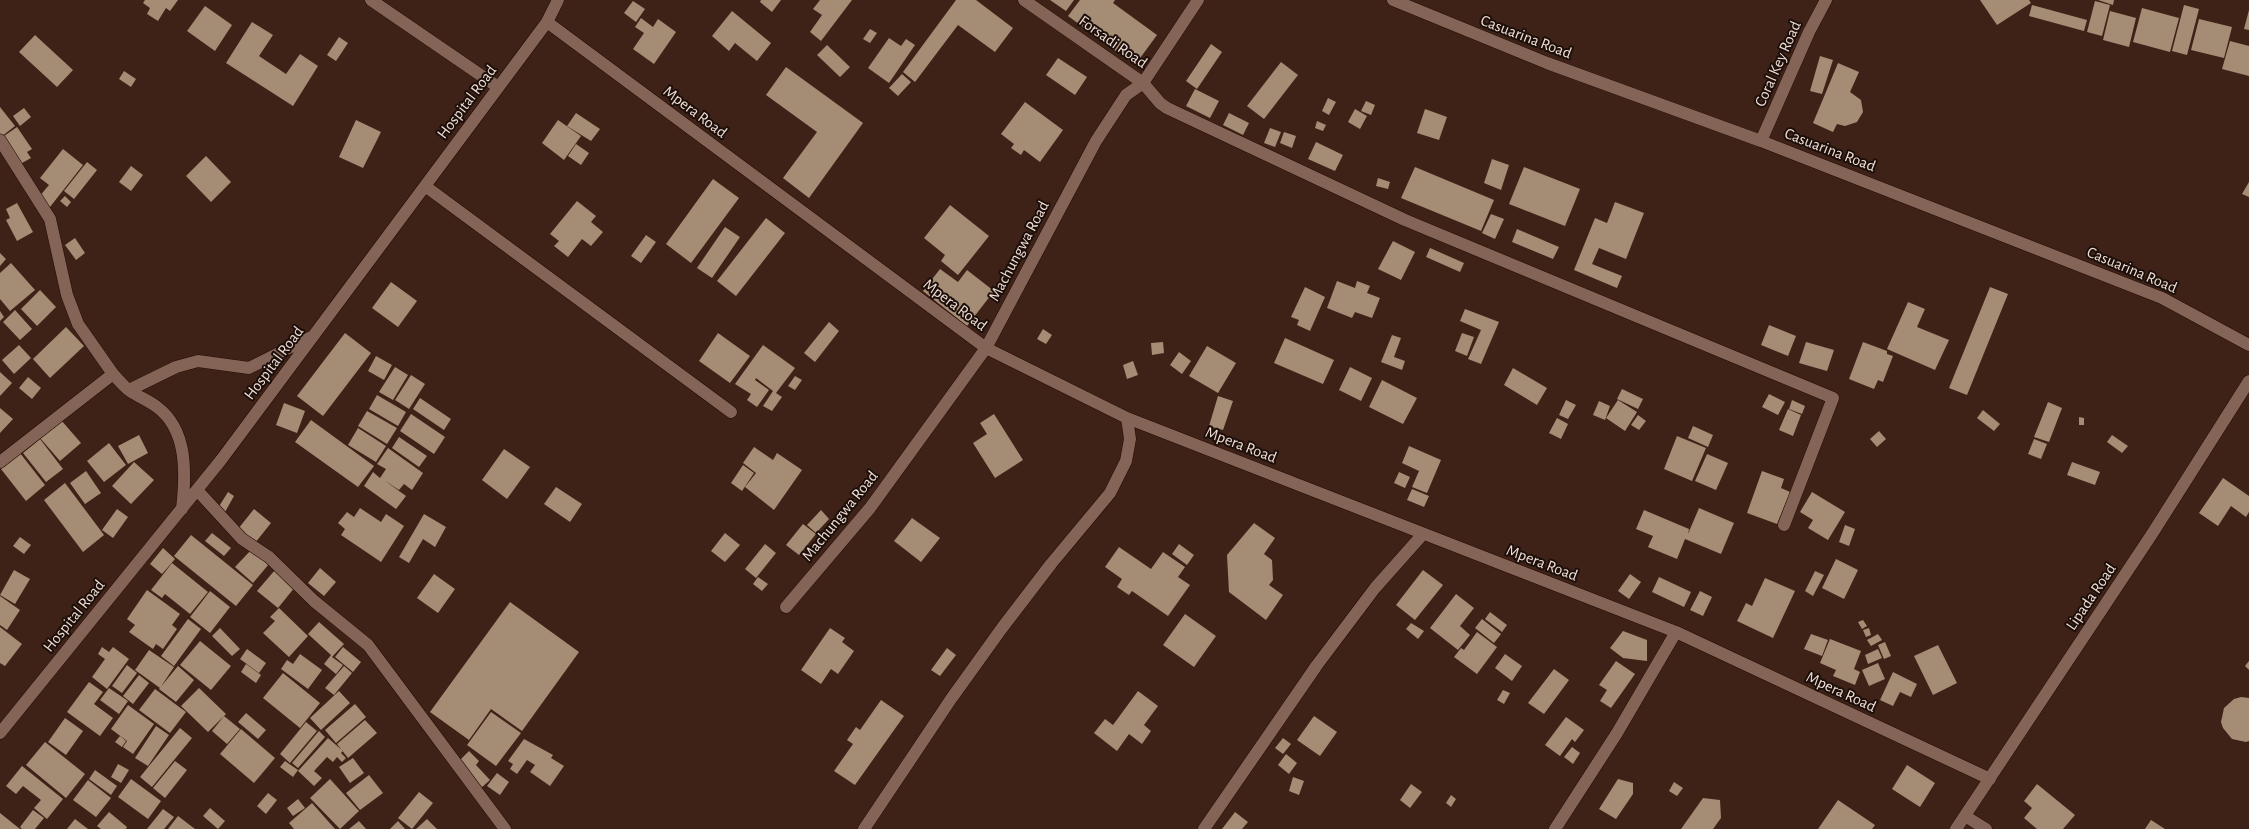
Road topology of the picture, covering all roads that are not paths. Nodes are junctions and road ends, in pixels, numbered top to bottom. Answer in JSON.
{"nodes":[{"id":1,"x":371,"y":0,"type":"edge"},
{"id":2,"x":558,"y":0,"type":"edge"},
{"id":3,"x":1024,"y":0,"type":"edge"},
{"id":4,"x":1198,"y":0,"type":"edge"},
{"id":5,"x":1393,"y":0,"type":"edge"},
{"id":6,"x":1826,"y":0,"type":"edge"},
{"id":7,"x":547,"y":22,"type":"junction"},
{"id":8,"x":1143,"y":83,"type":"junction"},
{"id":9,"x":498,"y":87,"type":"junction"},
{"id":10,"x":0,"y":140,"type":"edge"},
{"id":11,"x":1761,"y":141,"type":"junction"},
{"id":12,"x":426,"y":186,"type":"junction"},
{"id":13,"x":314,"y":335,"type":"junction"},
{"id":14,"x":2249,"y":345,"type":"edge"},
{"id":15,"x":986,"y":348,"type":"junction"},
{"id":16,"x":113,"y":374,"type":"junction"},
{"id":17,"x":2249,"y":381,"type":"edge"},
{"id":18,"x":129,"y":390,"type":"junction"},
{"id":19,"x":731,"y":412,"type":"dead end"},
{"id":20,"x":1127,"y":418,"type":"junction"},
{"id":21,"x":0,"y":462,"type":"edge"},
{"id":22,"x":197,"y":490,"type":"junction"},
{"id":23,"x":182,"y":509,"type":"junction"},
{"id":24,"x":1784,"y":524,"type":"dead end"},
{"id":25,"x":1423,"y":534,"type":"junction"},
{"id":26,"x":786,"y":606,"type":"dead end"},
{"id":27,"x":1676,"y":632,"type":"junction"},
{"id":28,"x":0,"y":733,"type":"edge"},
{"id":29,"x":1990,"y":779,"type":"junction"},
{"id":30,"x":1965,"y":816,"type":"junction"},
{"id":31,"x":505,"y":829,"type":"edge"},
{"id":32,"x":864,"y":829,"type":"edge"},
{"id":33,"x":1204,"y":829,"type":"edge"},
{"id":34,"x":1555,"y":829,"type":"edge"},
{"id":35,"x":1956,"y":829,"type":"edge"},
{"id":36,"x":1986,"y":829,"type":"edge"}],
"edges":[{"from":1,"to":9,"type":"street"},
{"from":2,"to":7,"type":"street","name":"Hospital Road"},
{"from":3,"to":8,"type":"street","name":"Forsadi Road"},
{"from":4,"to":8,"type":"street","name":"Machungwa Road"},
{"from":5,"to":11,"type":"street","name":"Casuarina Road"},
{"from":6,"to":11,"type":"street","name":"Coral Key Road"},
{"from":7,"to":9,"type":"street","name":"Hospital Road"},
{"from":7,"to":15,"type":"street","name":"Mpera Road"},
{"from":8,"to":15,"type":"street","name":"Machungwa Road"},
{"from":8,"to":24,"type":"street","name":"Forsadi Road"},
{"from":9,"to":12,"type":"street","name":"Hospital Road"},
{"from":10,"to":16,"type":"street"},
{"from":11,"to":14,"type":"street","name":"Casuarina Road"},
{"from":12,"to":13,"type":"street","name":"Hospital Road"},
{"from":12,"to":19,"type":"street"},
{"from":13,"to":18,"type":"street"},
{"from":13,"to":22,"type":"street","name":"Hospital Road"},
{"from":15,"to":20,"type":"street","name":"Mpera Road"},
{"from":15,"to":26,"type":"street","name":"Machungwa Road"},
{"from":16,"to":18,"type":"street"},
{"from":16,"to":21,"type":"street"},
{"from":17,"to":29,"type":"street","name":"Lipada Road"},
{"from":18,"to":23,"type":"street"},
{"from":20,"to":25,"type":"street","name":"Mpera Road"},
{"from":20,"to":32,"type":"street"},
{"from":22,"to":23,"type":"street","name":"Hospital Road"},
{"from":22,"to":31,"type":"street"},
{"from":23,"to":28,"type":"street","name":"Hospital Road"},
{"from":25,"to":27,"type":"street","name":"Mpera Road"},
{"from":25,"to":33,"type":"street"},
{"from":27,"to":29,"type":"street","name":"Mpera Road"},
{"from":27,"to":34,"type":"street"},
{"from":29,"to":30,"type":"street","name":"Lipada Road"},
{"from":30,"to":35,"type":"street","name":"Lipada Road"},
{"from":30,"to":36,"type":"street"}]}
